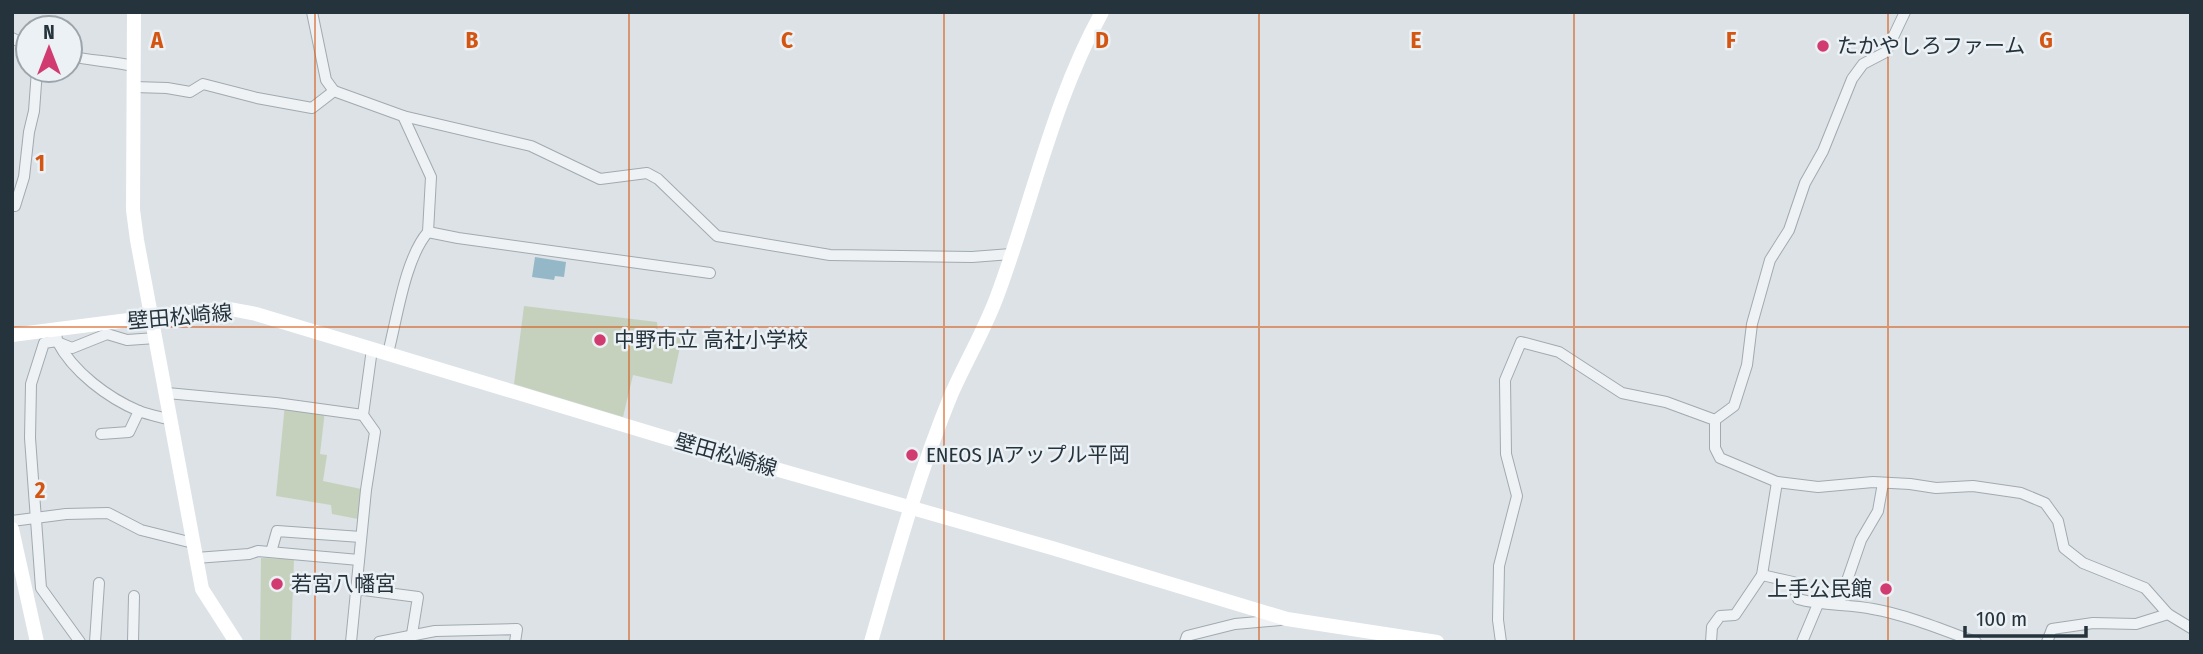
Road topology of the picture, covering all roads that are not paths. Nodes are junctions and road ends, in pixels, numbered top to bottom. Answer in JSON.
{"nodes":[{"id":1,"x":134,"y":12,"type":"edge"},
{"id":2,"x":312,"y":12,"type":"edge"},
{"id":3,"x":1102,"y":12,"type":"edge"},
{"id":4,"x":1905,"y":12,"type":"edge"},
{"id":5,"x":84,"y":59,"type":"edge"},
{"id":6,"x":133,"y":66,"type":"junction"},
{"id":7,"x":36,"y":84,"type":"edge"},
{"id":8,"x":134,"y":87,"type":"junction"},
{"id":9,"x":334,"y":91,"type":"junction"},
{"id":10,"x":403,"y":116,"type":"junction"},
{"id":11,"x":12,"y":205,"type":"edge"},
{"id":12,"x":428,"y":232,"type":"junction"},
{"id":13,"x":1011,"y":254,"type":"junction"},
{"id":14,"x":710,"y":273,"type":"dead end"},
{"id":15,"x":151,"y":318,"type":"junction"},
{"id":16,"x":12,"y":335,"type":"edge"},
{"id":17,"x":57,"y":335,"type":"junction"},
{"id":18,"x":156,"y":338,"type":"junction"},
{"id":19,"x":372,"y":349,"type":"junction"},
{"id":20,"x":388,"y":353,"type":"junction"},
{"id":21,"x":167,"y":393,"type":"junction"},
{"id":22,"x":139,"y":411,"type":"junction"},
{"id":23,"x":363,"y":415,"type":"junction"},
{"id":24,"x":171,"y":420,"type":"junction"},
{"id":25,"x":1715,"y":420,"type":"junction"},
{"id":26,"x":101,"y":435,"type":"dead end"},
{"id":27,"x":1777,"y":482,"type":"junction"},
{"id":28,"x":1883,"y":483,"type":"junction"},
{"id":29,"x":911,"y":507,"type":"junction"},
{"id":30,"x":35,"y":519,"type":"junction"},
{"id":31,"x":12,"y":521,"type":"edge"},
{"id":32,"x":12,"y":528,"type":"edge"},
{"id":33,"x":361,"y":537,"type":"junction"},
{"id":34,"x":194,"y":550,"type":"junction"},
{"id":35,"x":271,"y":552,"type":"junction"},
{"id":36,"x":359,"y":560,"type":"junction"},
{"id":37,"x":1762,"y":575,"type":"junction"},
{"id":38,"x":99,"y":583,"type":"dead end"},
{"id":39,"x":356,"y":589,"type":"junction"},
{"id":40,"x":134,"y":596,"type":"dead end"},
{"id":41,"x":1818,"y":604,"type":"junction"},
{"id":42,"x":1839,"y":604,"type":"junction"},
{"id":43,"x":2168,"y":614,"type":"junction"},
{"id":44,"x":1287,"y":619,"type":"junction"},
{"id":45,"x":2191,"y":628,"type":"edge"},
{"id":46,"x":412,"y":634,"type":"junction"},
{"id":47,"x":37,"y":642,"type":"edge"},
{"id":48,"x":80,"y":642,"type":"edge"},
{"id":49,"x":94,"y":642,"type":"edge"},
{"id":50,"x":132,"y":642,"type":"edge"},
{"id":51,"x":236,"y":642,"type":"edge"},
{"id":52,"x":351,"y":642,"type":"edge"},
{"id":53,"x":379,"y":642,"type":"edge"},
{"id":54,"x":514,"y":642,"type":"edge"},
{"id":55,"x":871,"y":642,"type":"edge"},
{"id":56,"x":1185,"y":642,"type":"edge"},
{"id":57,"x":1437,"y":642,"type":"edge"},
{"id":58,"x":1501,"y":642,"type":"edge"},
{"id":59,"x":1711,"y":642,"type":"edge"},
{"id":60,"x":1802,"y":642,"type":"edge"},
{"id":61,"x":1976,"y":642,"type":"edge"},
{"id":62,"x":2047,"y":642,"type":"edge"}],
"edges":[{"from":1,"to":6,"type":"main road"},
{"from":2,"to":9,"type":"street"},
{"from":3,"to":13,"type":"main road"},
{"from":4,"to":25,"type":"street"},
{"from":5,"to":6,"type":"street"},
{"from":6,"to":8,"type":"main road"},
{"from":7,"to":11,"type":"street"},
{"from":8,"to":9,"type":"street"},
{"from":8,"to":15,"type":"main road"},
{"from":9,"to":10,"type":"street"},
{"from":10,"to":12,"type":"street"},
{"from":10,"to":13,"type":"street"},
{"from":12,"to":14,"type":"street"},
{"from":12,"to":20,"type":"street"},
{"from":13,"to":29,"type":"main road"},
{"from":15,"to":17,"type":"main road","name":"壁田松崎線"},
{"from":15,"to":18,"type":"main road"},
{"from":15,"to":19,"type":"main road","name":"壁田松崎線"},
{"from":16,"to":17,"type":"main road","name":"壁田松崎線"},
{"from":17,"to":18,"type":"street"},
{"from":17,"to":22,"type":"street"},
{"from":17,"to":30,"type":"street"},
{"from":18,"to":21,"type":"main road"},
{"from":19,"to":20,"type":"main road","name":"壁田松崎線"},
{"from":19,"to":23,"type":"street"},
{"from":20,"to":29,"type":"main road","name":"壁田松崎線"},
{"from":21,"to":23,"type":"street"},
{"from":21,"to":24,"type":"main road"},
{"from":22,"to":24,"type":"street"},
{"from":22,"to":26,"type":"street"},
{"from":23,"to":33,"type":"street"},
{"from":24,"to":34,"type":"main road"},
{"from":25,"to":27,"type":"street"},
{"from":25,"to":58,"type":"street"},
{"from":27,"to":28,"type":"street"},
{"from":27,"to":37,"type":"street"},
{"from":28,"to":42,"type":"street"},
{"from":28,"to":43,"type":"street"},
{"from":29,"to":44,"type":"main road","name":"壁田松崎線"},
{"from":29,"to":55,"type":"main road"},
{"from":30,"to":31,"type":"street"},
{"from":30,"to":34,"type":"street"},
{"from":30,"to":48,"type":"street"},
{"from":32,"to":47,"type":"main road"},
{"from":33,"to":35,"type":"street"},
{"from":33,"to":36,"type":"street"},
{"from":34,"to":35,"type":"street"},
{"from":34,"to":51,"type":"main road"},
{"from":35,"to":36,"type":"street"},
{"from":36,"to":39,"type":"street"},
{"from":37,"to":41,"type":"street"},
{"from":37,"to":59,"type":"street"},
{"from":38,"to":49,"type":"street"},
{"from":39,"to":46,"type":"street"},
{"from":39,"to":52,"type":"street"},
{"from":40,"to":50,"type":"street"},
{"from":41,"to":42,"type":"street"},
{"from":41,"to":60,"type":"street"},
{"from":42,"to":61,"type":"street"},
{"from":43,"to":45,"type":"street"},
{"from":43,"to":62,"type":"street"},
{"from":44,"to":56,"type":"street"},
{"from":44,"to":57,"type":"main road","name":"壁田松崎線"},
{"from":46,"to":53,"type":"street"},
{"from":46,"to":54,"type":"street"}]}
